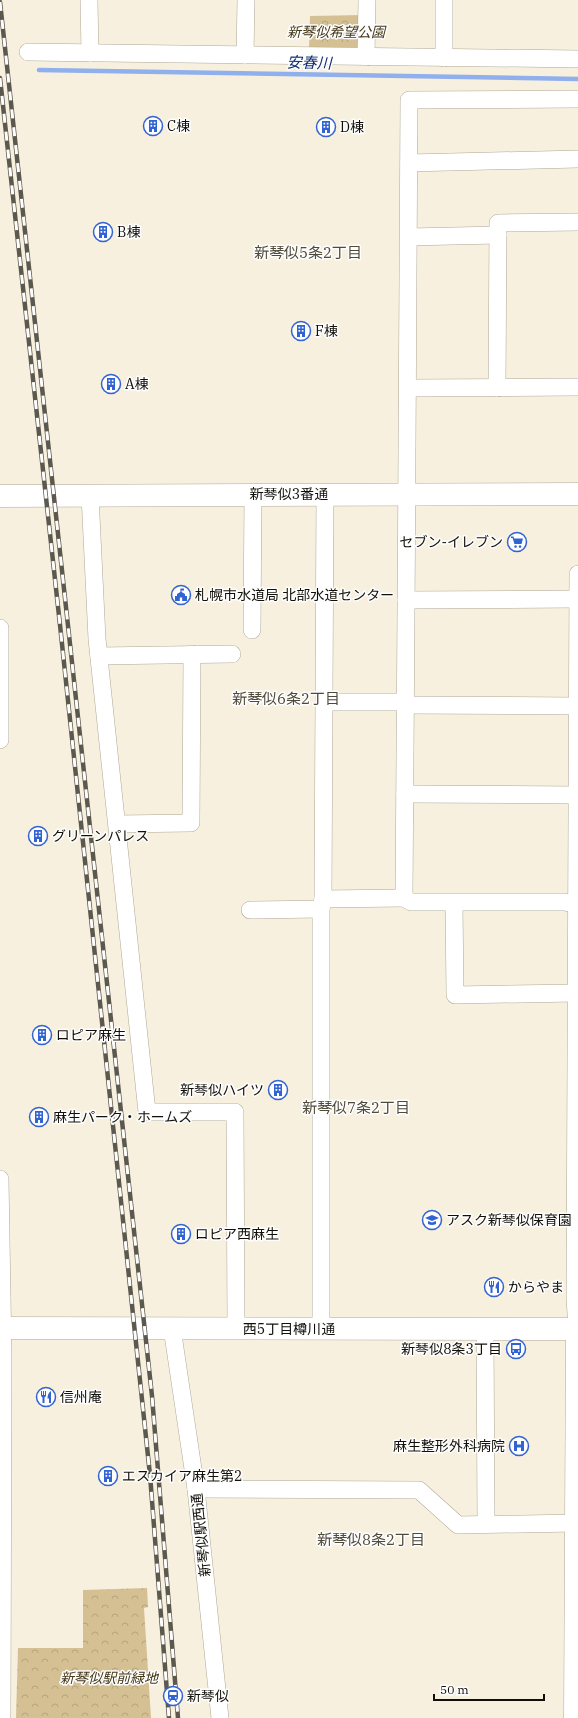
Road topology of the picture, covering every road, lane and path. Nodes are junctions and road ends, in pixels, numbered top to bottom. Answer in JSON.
{"nodes":[{"id":1,"x":89,"y":0,"type":"edge"},
{"id":2,"x":246,"y":0,"type":"edge"},
{"id":3,"x":367,"y":0,"type":"edge"},
{"id":4,"x":444,"y":0,"type":"edge"},
{"id":5,"x":28,"y":52,"type":"dead end"},
{"id":6,"x":90,"y":53,"type":"junction"},
{"id":7,"x":246,"y":55,"type":"junction"},
{"id":8,"x":366,"y":57,"type":"junction"},
{"id":9,"x":444,"y":58,"type":"junction"},
{"id":10,"x":578,"y":59,"type":"edge"},
{"id":11,"x":578,"y":99,"type":"edge"},
{"id":12,"x":578,"y":159,"type":"edge"},
{"id":13,"x":409,"y":163,"type":"junction"},
{"id":14,"x":578,"y":222,"type":"edge"},
{"id":15,"x":498,"y":235,"type":"junction"},
{"id":16,"x":409,"y":237,"type":"junction"},
{"id":17,"x":578,"y":387,"type":"edge"},
{"id":18,"x":409,"y":388,"type":"junction"},
{"id":19,"x":497,"y":388,"type":"junction"},
{"id":20,"x":252,"y":494,"type":"junction"},
{"id":21,"x":325,"y":494,"type":"junction"},
{"id":22,"x":406,"y":494,"type":"junction"},
{"id":23,"x":578,"y":494,"type":"edge"},
{"id":24,"x":90,"y":495,"type":"junction"},
{"id":25,"x":0,"y":496,"type":"edge"},
{"id":26,"x":578,"y":574,"type":"edge"},
{"id":27,"x":578,"y":599,"type":"edge"},
{"id":28,"x":406,"y":600,"type":"junction"},
{"id":29,"x":0,"y":628,"type":"edge"},
{"id":30,"x":252,"y":630,"type":"dead end"},
{"id":31,"x":192,"y":654,"type":"junction"},
{"id":32,"x":232,"y":654,"type":"dead end"},
{"id":33,"x":99,"y":656,"type":"junction"},
{"id":34,"x":578,"y":698,"type":"edge"},
{"id":35,"x":325,"y":702,"type":"junction"},
{"id":36,"x":406,"y":704,"type":"junction"},
{"id":37,"x":578,"y":706,"type":"edge"},
{"id":38,"x":1,"y":716,"type":"edge"},
{"id":39,"x":0,"y":740,"type":"edge"},
{"id":40,"x":405,"y":794,"type":"junction"},
{"id":41,"x":578,"y":795,"type":"edge"},
{"id":42,"x":118,"y":824,"type":"junction"},
{"id":43,"x":404,"y":898,"type":"junction"},
{"id":44,"x":454,"y":903,"type":"junction"},
{"id":45,"x":322,"y":904,"type":"junction"},
{"id":46,"x":577,"y":905,"type":"edge"},
{"id":47,"x":250,"y":910,"type":"dead end"},
{"id":48,"x":576,"y":993,"type":"junction"},
{"id":49,"x":0,"y":1179,"type":"edge"},
{"id":50,"x":1,"y":1328,"type":"edge"},
{"id":51,"x":172,"y":1328,"type":"junction"},
{"id":52,"x":236,"y":1328,"type":"junction"},
{"id":53,"x":321,"y":1329,"type":"junction"},
{"id":54,"x":484,"y":1329,"type":"junction"},
{"id":55,"x":577,"y":1329,"type":"edge"},
{"id":56,"x":196,"y":1489,"type":"junction"},
{"id":57,"x":576,"y":1523,"type":"junction"},
{"id":58,"x":486,"y":1524,"type":"junction"},
{"id":59,"x":1,"y":1645,"type":"edge"},
{"id":60,"x":576,"y":1661,"type":"edge"},
{"id":61,"x":2,"y":1718,"type":"edge"},
{"id":62,"x":220,"y":1718,"type":"edge"},
{"id":63,"x":575,"y":1718,"type":"edge"}],
"edges":[{"from":1,"to":6,"type":"street"},
{"from":2,"to":7,"type":"street"},
{"from":3,"to":8,"type":"street"},
{"from":4,"to":9,"type":"street"},
{"from":5,"to":6,"type":"street"},
{"from":6,"to":7,"type":"street"},
{"from":7,"to":8,"type":"street"},
{"from":8,"to":9,"type":"street"},
{"from":9,"to":10,"type":"street"},
{"from":11,"to":13,"type":"street"},
{"from":12,"to":13,"type":"street"},
{"from":13,"to":16,"type":"street"},
{"from":14,"to":15,"type":"street"},
{"from":15,"to":16,"type":"street"},
{"from":15,"to":19,"type":"street"},
{"from":16,"to":18,"type":"street"},
{"from":17,"to":19,"type":"street"},
{"from":18,"to":19,"type":"street"},
{"from":18,"to":22,"type":"street"},
{"from":20,"to":21,"type":"street","name":"新琴似3番通"},
{"from":20,"to":24,"type":"street","name":"新琴似3番通"},
{"from":20,"to":30,"type":"street"},
{"from":21,"to":22,"type":"street","name":"新琴似3番通"},
{"from":21,"to":35,"type":"street"},
{"from":22,"to":23,"type":"street","name":"新琴似3番通"},
{"from":22,"to":28,"type":"street"},
{"from":24,"to":25,"type":"street","name":"新琴似3番通"},
{"from":24,"to":33,"type":"street"},
{"from":26,"to":27,"type":"street"},
{"from":27,"to":28,"type":"street"},
{"from":27,"to":34,"type":"street"},
{"from":28,"to":36,"type":"street"},
{"from":29,"to":38,"type":"street"},
{"from":31,"to":32,"type":"street"},
{"from":31,"to":33,"type":"street"},
{"from":31,"to":42,"type":"street"},
{"from":33,"to":42,"type":"street"},
{"from":34,"to":37,"type":"street"},
{"from":35,"to":36,"type":"street"},
{"from":35,"to":45,"type":"street"},
{"from":36,"to":37,"type":"street"},
{"from":36,"to":40,"type":"street"},
{"from":37,"to":41,"type":"street"},
{"from":38,"to":39,"type":"street"},
{"from":40,"to":41,"type":"street"},
{"from":40,"to":43,"type":"street"},
{"from":41,"to":46,"type":"street"},
{"from":42,"to":52,"type":"street"},
{"from":43,"to":44,"type":"street"},
{"from":43,"to":45,"type":"street"},
{"from":44,"to":46,"type":"street"},
{"from":44,"to":48,"type":"street"},
{"from":45,"to":47,"type":"street"},
{"from":45,"to":53,"type":"street"},
{"from":46,"to":48,"type":"street"},
{"from":48,"to":55,"type":"street"},
{"from":49,"to":50,"type":"street"},
{"from":50,"to":51,"type":"street","name":"西5丁目樽川通"},
{"from":50,"to":59,"type":"street"},
{"from":51,"to":52,"type":"street","name":"西5丁目樽川通"},
{"from":51,"to":56,"type":"street","name":"新琴似駅西通"},
{"from":52,"to":53,"type":"street","name":"西5丁目樽川通"},
{"from":53,"to":54,"type":"street","name":"西5丁目樽川通"},
{"from":54,"to":55,"type":"street","name":"西5丁目樽川通"},
{"from":54,"to":58,"type":"street"},
{"from":55,"to":57,"type":"street"},
{"from":56,"to":58,"type":"street"},
{"from":56,"to":62,"type":"street","name":"新琴似駅西通"},
{"from":57,"to":58,"type":"street"},
{"from":57,"to":60,"type":"street"},
{"from":59,"to":61,"type":"street"},
{"from":60,"to":63,"type":"street"}]}
